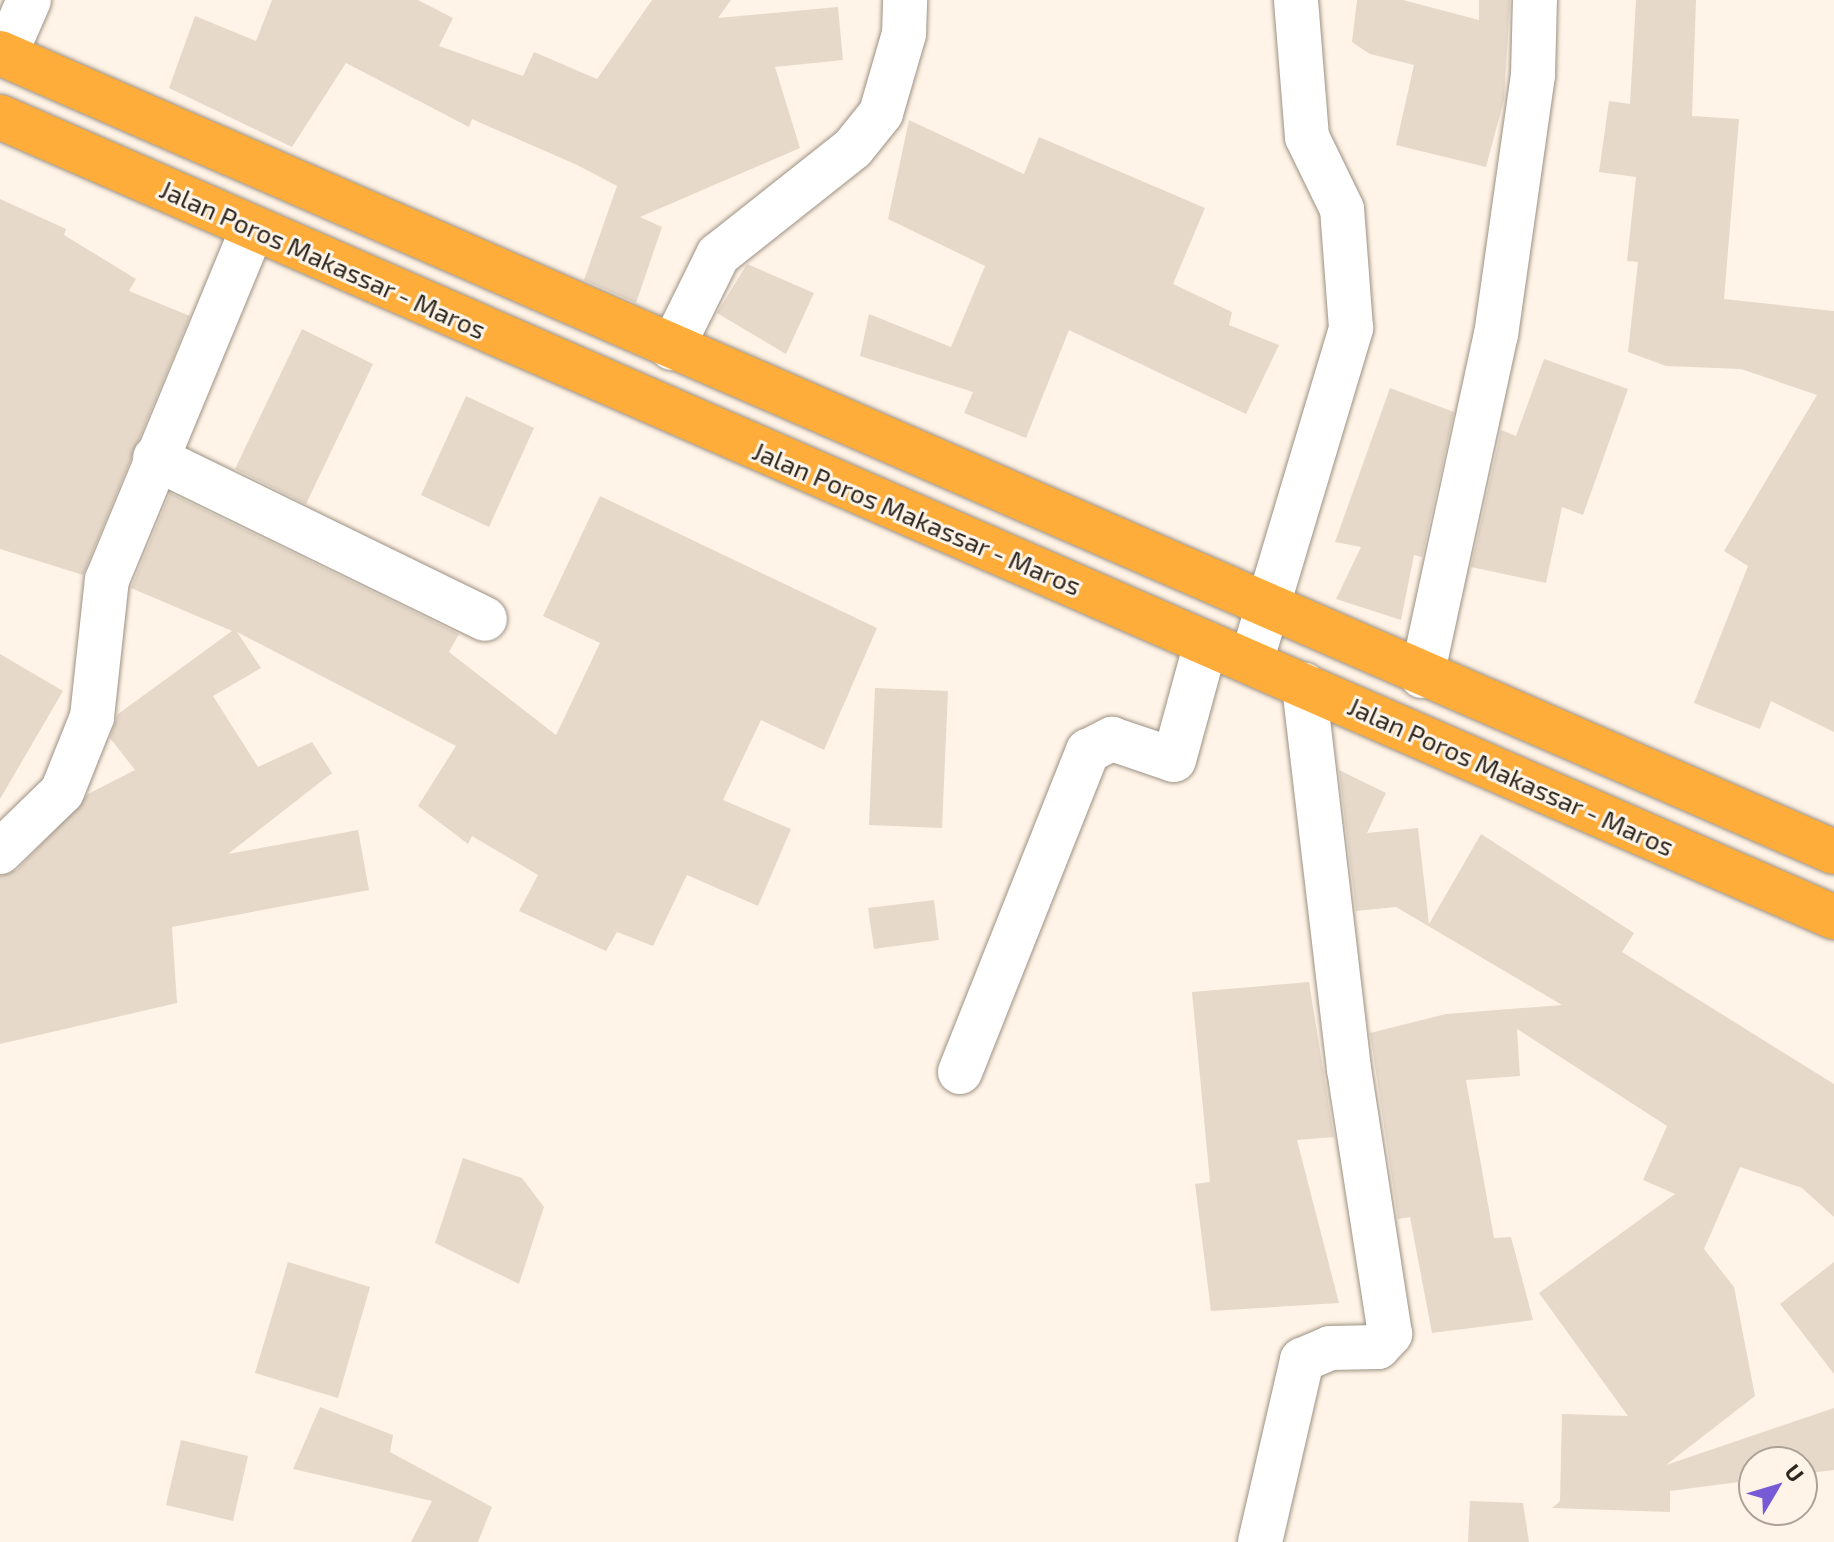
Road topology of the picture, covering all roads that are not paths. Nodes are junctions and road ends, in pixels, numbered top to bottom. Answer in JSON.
{"nodes":[{"id":1,"x":29,"y":0,"type":"edge"},
{"id":2,"x":905,"y":0,"type":"edge"},
{"id":3,"x":1296,"y":0,"type":"edge"},
{"id":4,"x":1535,"y":0,"type":"edge"},
{"id":5,"x":2,"y":54,"type":"edge"},
{"id":6,"x":0,"y":117,"type":"edge"},
{"id":7,"x":253,"y":228,"type":"junction"},
{"id":8,"x":672,"y":348,"type":"junction"},
{"id":9,"x":155,"y":458,"type":"junction"},
{"id":10,"x":1269,"y":607,"type":"junction"},
{"id":11,"x":485,"y":619,"type":"dead end"},
{"id":12,"x":1206,"y":643,"type":"junction"},
{"id":13,"x":1251,"y":662,"type":"junction"},
{"id":14,"x":1422,"y":676,"type":"junction"},
{"id":15,"x":1304,"y":685,"type":"junction"},
{"id":16,"x":0,"y":852,"type":"edge"},
{"id":17,"x":1834,"y":852,"type":"edge"},
{"id":18,"x":1834,"y":917,"type":"edge"},
{"id":19,"x":960,"y":1072,"type":"dead end"},
{"id":20,"x":1260,"y":1542,"type":"edge"}],
"edges":[{"from":1,"to":5,"type":"street"},
{"from":2,"to":8,"type":"street"},
{"from":3,"to":10,"type":"street"},
{"from":4,"to":14,"type":"street"},
{"from":5,"to":8,"type":"highway"},
{"from":6,"to":7,"type":"highway","name":"Jalan Poros Makassar - Maros"},
{"from":7,"to":9,"type":"street"},
{"from":7,"to":12,"type":"highway","name":"Jalan Poros Makassar - Maros"},
{"from":8,"to":10,"type":"highway"},
{"from":9,"to":11,"type":"street"},
{"from":9,"to":16,"type":"street"},
{"from":10,"to":13,"type":"street"},
{"from":10,"to":14,"type":"highway"},
{"from":12,"to":13,"type":"highway","name":"Jalan Poros Makassar - Maros"},
{"from":12,"to":19,"type":"street"},
{"from":13,"to":15,"type":"highway","name":"Jalan Poros Makassar - Maros"},
{"from":14,"to":17,"type":"highway"},
{"from":15,"to":18,"type":"highway","name":"Jalan Poros Makassar - Maros"},
{"from":15,"to":20,"type":"street"}]}
